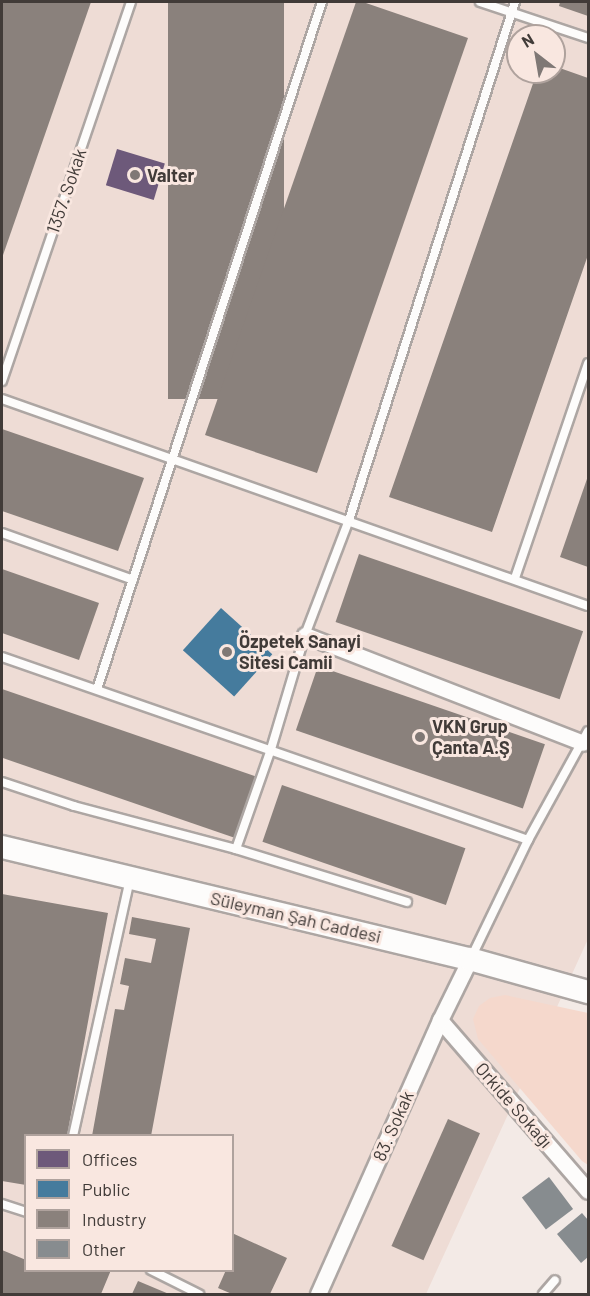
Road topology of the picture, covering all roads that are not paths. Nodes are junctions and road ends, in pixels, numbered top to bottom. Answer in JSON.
{"nodes":[{"id":1,"x":131,"y":2,"type":"edge"},
{"id":2,"x":322,"y":2,"type":"edge"},
{"id":3,"x":480,"y":2,"type":"edge"},
{"id":4,"x":515,"y":2,"type":"edge"},
{"id":5,"x":511,"y":12,"type":"junction"},
{"id":6,"x":588,"y":38,"type":"edge"},
{"id":7,"x":588,"y":363,"type":"edge"},
{"id":8,"x":2,"y":381,"type":"edge"},
{"id":9,"x":2,"y":399,"type":"edge"},
{"id":10,"x":173,"y":459,"type":"junction"},
{"id":11,"x":349,"y":520,"type":"junction"},
{"id":12,"x":2,"y":533,"type":"edge"},
{"id":13,"x":515,"y":578,"type":"junction"},
{"id":14,"x":134,"y":580,"type":"junction"},
{"id":15,"x":588,"y":606,"type":"edge"},
{"id":16,"x":305,"y":635,"type":"junction"},
{"id":17,"x":2,"y":657,"type":"edge"},
{"id":18,"x":97,"y":689,"type":"junction"},
{"id":19,"x":586,"y":737,"type":"edge"},
{"id":20,"x":271,"y":749,"type":"junction"},
{"id":21,"x":2,"y":782,"type":"edge"},
{"id":22,"x":528,"y":840,"type":"junction"},
{"id":23,"x":2,"y":848,"type":"edge"},
{"id":24,"x":236,"y":849,"type":"junction"},
{"id":25,"x":131,"y":878,"type":"junction"},
{"id":26,"x":407,"y":902,"type":"dead end"},
{"id":27,"x":470,"y":959,"type":"junction"},
{"id":28,"x":588,"y":992,"type":"edge"},
{"id":29,"x":440,"y":1020,"type":"junction"},
{"id":30,"x":74,"y":1134,"type":"edge"},
{"id":31,"x":588,"y":1191,"type":"edge"},
{"id":32,"x":2,"y":1204,"type":"edge"},
{"id":33,"x":24,"y":1211,"type":"edge"},
{"id":34,"x":155,"y":1272,"type":"edge"},
{"id":35,"x":555,"y":1280,"type":"dead end"},
{"id":36,"x":199,"y":1294,"type":"edge"},
{"id":37,"x":321,"y":1294,"type":"edge"},
{"id":38,"x":543,"y":1294,"type":"edge"}],
"edges":[{"from":1,"to":8,"type":"lane","name":"1357. Sokak"},
{"from":2,"to":10,"type":"lane"},
{"from":3,"to":5,"type":"lane"},
{"from":4,"to":5,"type":"lane"},
{"from":5,"to":6,"type":"lane"},
{"from":5,"to":11,"type":"lane"},
{"from":7,"to":13,"type":"lane"},
{"from":9,"to":10,"type":"lane"},
{"from":10,"to":11,"type":"lane"},
{"from":10,"to":14,"type":"lane"},
{"from":11,"to":13,"type":"lane"},
{"from":11,"to":16,"type":"lane"},
{"from":12,"to":14,"type":"lane"},
{"from":13,"to":15,"type":"lane"},
{"from":14,"to":18,"type":"lane"},
{"from":16,"to":19,"type":"street"},
{"from":16,"to":20,"type":"lane"},
{"from":17,"to":18,"type":"lane"},
{"from":18,"to":20,"type":"lane"},
{"from":19,"to":22,"type":"lane"},
{"from":20,"to":22,"type":"lane"},
{"from":20,"to":24,"type":"lane"},
{"from":21,"to":24,"type":"lane"},
{"from":22,"to":27,"type":"lane"},
{"from":23,"to":25,"type":"main road","name":"Süleyman Şah Caddesi"},
{"from":24,"to":26,"type":"lane"},
{"from":25,"to":27,"type":"main road","name":"Süleyman Şah Caddesi"},
{"from":25,"to":30,"type":"lane"},
{"from":27,"to":28,"type":"main road","name":"Süleyman Şah Caddesi"},
{"from":27,"to":29,"type":"street","name":"83. Sokak"},
{"from":29,"to":31,"type":"street","name":"Orkide Sokağı"},
{"from":29,"to":37,"type":"street","name":"83. Sokak"},
{"from":32,"to":33,"type":"lane"},
{"from":34,"to":36,"type":"lane"},
{"from":35,"to":38,"type":"lane"}]}
